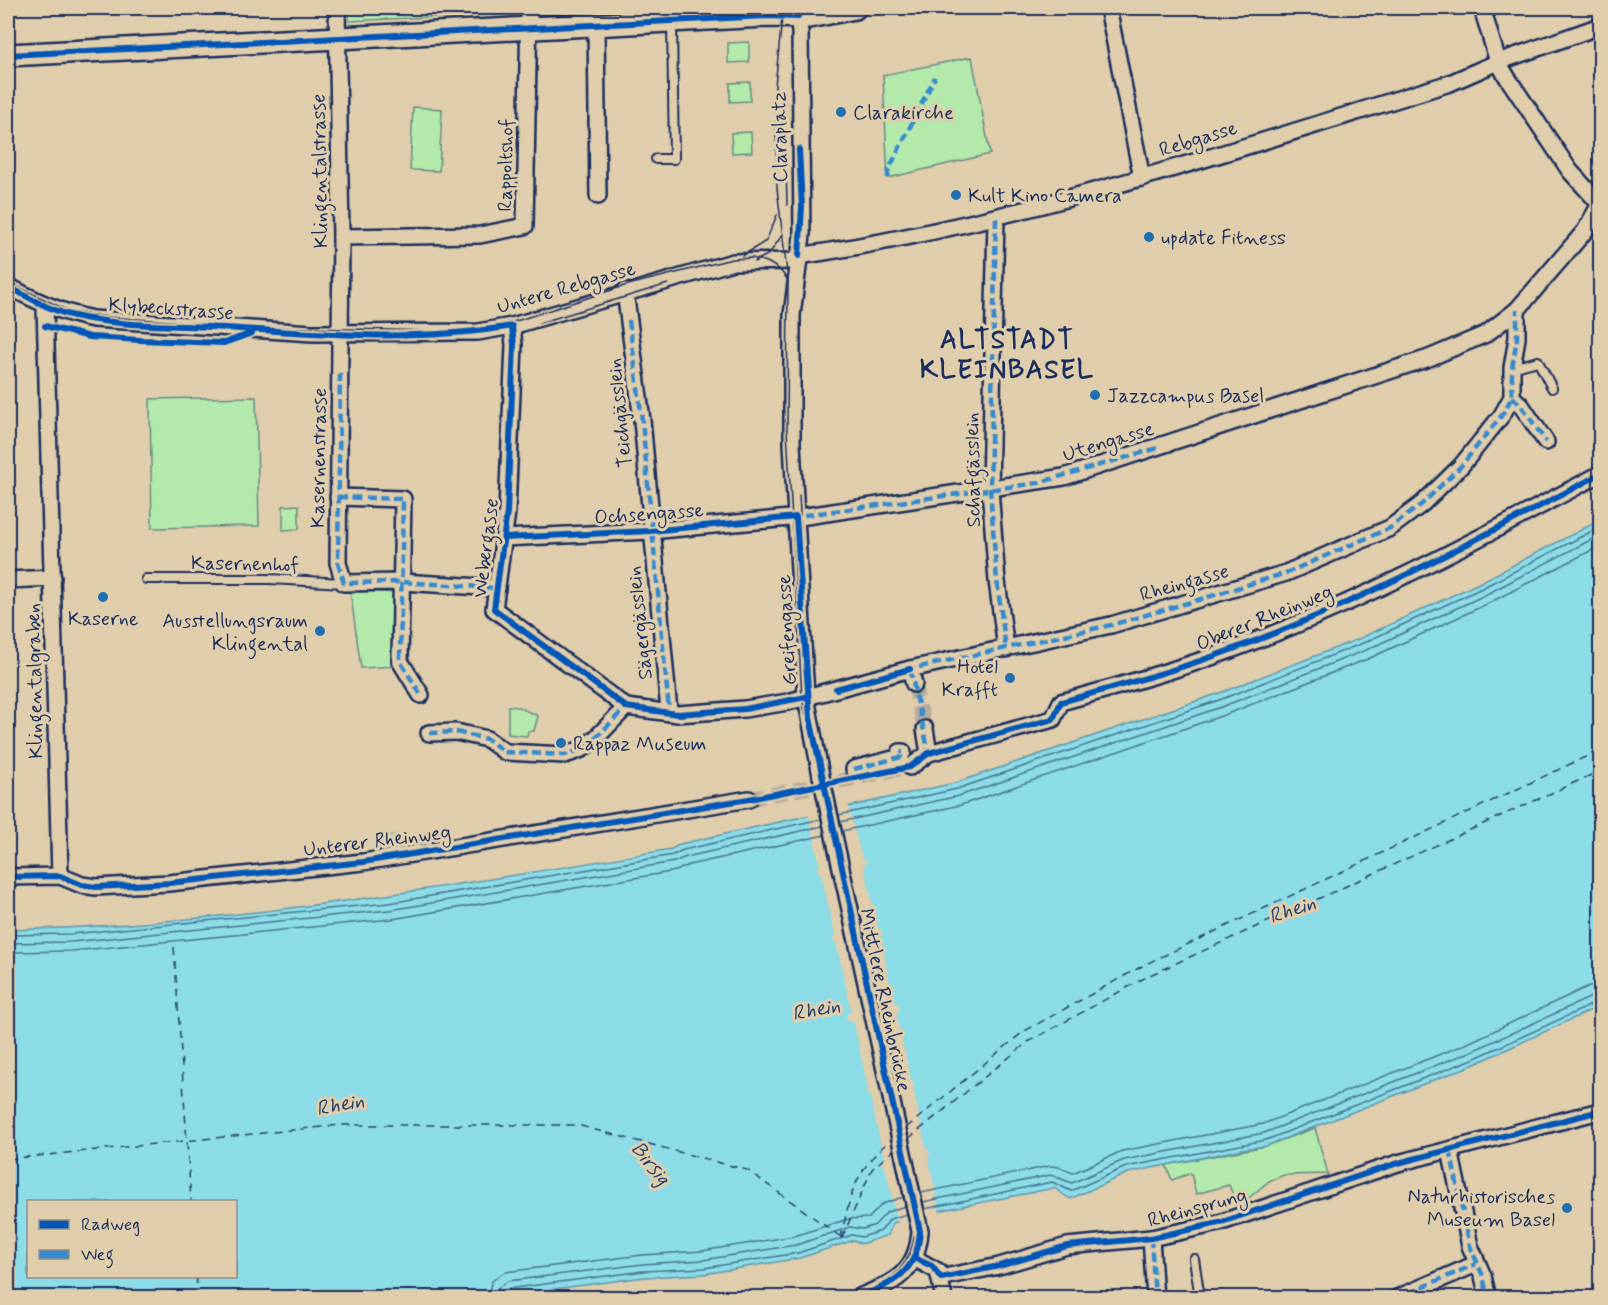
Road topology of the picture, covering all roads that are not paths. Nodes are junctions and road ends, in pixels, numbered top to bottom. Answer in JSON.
{"nodes":[{"id":1,"x":337,"y":8,"type":"edge"},
{"id":2,"x":529,"y":8,"type":"edge"},
{"id":3,"x":855,"y":8,"type":"edge"},
{"id":4,"x":1108,"y":8,"type":"edge"},
{"id":5,"x":1482,"y":8,"type":"edge"},
{"id":6,"x":797,"y":12,"type":"edge"},
{"id":7,"x":672,"y":21,"type":"junction"},
{"id":8,"x":596,"y":25,"type":"junction"},
{"id":9,"x":1600,"y":27,"type":"edge"},
{"id":10,"x":529,"y":29,"type":"junction"},
{"id":11,"x":338,"y":38,"type":"junction"},
{"id":12,"x":8,"y":55,"type":"edge"},
{"id":13,"x":1498,"y":62,"type":"junction"},
{"id":14,"x":656,"y":159,"type":"dead end"},
{"id":15,"x":1143,"y":178,"type":"junction"},
{"id":16,"x":598,"y":196,"type":"dead end"},
{"id":17,"x":1600,"y":204,"type":"edge"},
{"id":18,"x":996,"y":218,"type":"junction"},
{"id":19,"x":341,"y":237,"type":"junction"},
{"id":20,"x":799,"y":255,"type":"junction"},
{"id":21,"x":8,"y":285,"type":"edge"},
{"id":22,"x":625,"y":291,"type":"junction"},
{"id":23,"x":45,"y":305,"type":"junction"},
{"id":24,"x":1517,"y":310,"type":"junction"},
{"id":25,"x":512,"y":326,"type":"junction"},
{"id":26,"x":340,"y":333,"type":"junction"},
{"id":27,"x":1512,"y":368,"type":"junction"},
{"id":28,"x":1552,"y":388,"type":"dead end"},
{"id":29,"x":1512,"y":397,"type":"junction"},
{"id":30,"x":1546,"y":442,"type":"dead end"},
{"id":31,"x":1600,"y":474,"type":"edge"},
{"id":32,"x":990,"y":489,"type":"junction"},
{"id":33,"x":338,"y":497,"type":"junction"},
{"id":34,"x":796,"y":517,"type":"junction"},
{"id":35,"x":650,"y":531,"type":"junction"},
{"id":36,"x":504,"y":538,"type":"junction"},
{"id":37,"x":52,"y":578,"type":"junction"},
{"id":38,"x":146,"y":579,"type":"dead end"},
{"id":39,"x":8,"y":580,"type":"edge"},
{"id":40,"x":402,"y":582,"type":"junction"},
{"id":41,"x":344,"y":583,"type":"junction"},
{"id":42,"x":497,"y":588,"type":"junction"},
{"id":43,"x":1006,"y":649,"type":"junction"},
{"id":44,"x":421,"y":694,"type":"dead end"},
{"id":45,"x":806,"y":697,"type":"junction"},
{"id":46,"x":626,"y":706,"type":"junction"},
{"id":47,"x":669,"y":711,"type":"junction"},
{"id":48,"x":925,"y":729,"type":"tunnel mouth"},
{"id":49,"x":429,"y":733,"type":"dead end"},
{"id":50,"x":903,"y":752,"type":"dead end"},
{"id":51,"x":929,"y":753,"type":"junction"},
{"id":52,"x":910,"y":766,"type":"tunnel mouth"},
{"id":53,"x":854,"y":769,"type":"dead end"},
{"id":54,"x":820,"y":776,"type":"joint"},
{"id":55,"x":749,"y":799,"type":"tunnel mouth"},
{"id":56,"x":60,"y":876,"type":"junction"},
{"id":57,"x":8,"y":877,"type":"edge"},
{"id":58,"x":1600,"y":1111,"type":"edge"},
{"id":59,"x":1450,"y":1150,"type":"junction"},
{"id":60,"x":1150,"y":1238,"type":"junction"},
{"id":61,"x":914,"y":1258,"type":"junction"},
{"id":62,"x":1194,"y":1259,"type":"dead end"},
{"id":63,"x":1476,"y":1264,"type":"junction"},
{"id":64,"x":949,"y":1276,"type":"dead end"},
{"id":65,"x":857,"y":1298,"type":"edge"},
{"id":66,"x":944,"y":1298,"type":"edge"},
{"id":67,"x":1155,"y":1298,"type":"edge"},
{"id":68,"x":1200,"y":1298,"type":"edge"},
{"id":69,"x":1397,"y":1298,"type":"edge"},
{"id":70,"x":1488,"y":1298,"type":"edge"}],
"edges":[{"from":1,"to":11,"type":"street","name":"Klingentalstrasse"},
{"from":2,"to":10,"type":"street"},
{"from":3,"to":6,"type":"street"},
{"from":4,"to":15,"type":"street"},
{"from":5,"to":13,"type":"street"},
{"from":6,"to":7,"type":"street"},
{"from":6,"to":20,"type":"street","name":"Claraplatz"},
{"from":7,"to":8,"type":"street"},
{"from":7,"to":14,"type":"lane"},
{"from":8,"to":10,"type":"street"},
{"from":8,"to":16,"type":"street"},
{"from":9,"to":13,"type":"street","name":"Rebgasse"},
{"from":10,"to":11,"type":"street"},
{"from":10,"to":19,"type":"street","name":"Rappoltshof"},
{"from":11,"to":12,"type":"street"},
{"from":11,"to":19,"type":"street","name":"Klingentalstrasse"},
{"from":13,"to":15,"type":"street","name":"Rebgasse"},
{"from":13,"to":17,"type":"street"},
{"from":15,"to":18,"type":"street","name":"Rebgasse"},
{"from":17,"to":24,"type":"street","name":"Utengasse"},
{"from":18,"to":20,"type":"street","name":"Rebgasse"},
{"from":18,"to":32,"type":"street","name":"Schafgässlein"},
{"from":19,"to":26,"type":"street","name":"Klingentalstrasse"},
{"from":20,"to":22,"type":"street","name":"Untere Rebgasse"},
{"from":20,"to":34,"type":"street","name":"Greifengasse"},
{"from":21,"to":23,"type":"street","name":"Klybeckstrasse"},
{"from":22,"to":25,"type":"street","name":"Untere Rebgasse"},
{"from":22,"to":35,"type":"street","name":"Teichgässlein"},
{"from":23,"to":26,"type":"street","name":"Klybeckstrasse"},
{"from":23,"to":37,"type":"street","name":"Klingentalgraben"},
{"from":24,"to":27,"type":"street"},
{"from":24,"to":32,"type":"street","name":"Utengasse"},
{"from":25,"to":26,"type":"street","name":"Untere Rebgasse"},
{"from":25,"to":36,"type":"street","name":"Webergasse"},
{"from":26,"to":33,"type":"street","name":"Kasernenstrasse"},
{"from":27,"to":28,"type":"lane"},
{"from":27,"to":29,"type":"street"},
{"from":29,"to":30,"type":"street"},
{"from":29,"to":43,"type":"street","name":"Rheingasse"},
{"from":31,"to":51,"type":"street","name":"Oberer Rheinweg"},
{"from":32,"to":34,"type":"street","name":"Utengasse"},
{"from":32,"to":43,"type":"street","name":"Schafgässlein"},
{"from":33,"to":40,"type":"street"},
{"from":33,"to":41,"type":"street","name":"Kasernenstrasse"},
{"from":34,"to":35,"type":"street","name":"Ochsengasse"},
{"from":34,"to":45,"type":"street","name":"Greifengasse"},
{"from":35,"to":36,"type":"street","name":"Ochsengasse"},
{"from":35,"to":47,"type":"street","name":"Sägergässlein"},
{"from":36,"to":42,"type":"street","name":"Webergasse"},
{"from":37,"to":39,"type":"street"},
{"from":37,"to":56,"type":"street","name":"Klingentalgraben"},
{"from":38,"to":41,"type":"lane","name":"Kasernenhof"},
{"from":40,"to":41,"type":"street"},
{"from":40,"to":42,"type":"street"},
{"from":40,"to":44,"type":"street"},
{"from":42,"to":46,"type":"street","name":"Webergasse"},
{"from":43,"to":45,"type":"street","name":"Rheingasse"},
{"from":45,"to":47,"type":"street","name":"Rheingasse"},
{"from":45,"to":54,"type":"street","name":"Greifengasse"},
{"from":46,"to":47,"type":"street","name":"Rheingasse"},
{"from":46,"to":49,"type":"street"},
{"from":48,"to":51,"type":"street"},
{"from":50,"to":53,"type":"street"},
{"from":51,"to":52,"type":"street"},
{"from":54,"to":61,"type":"street","name":"Mittlere Rheinbrücke","bridge":true},
{"from":55,"to":56,"type":"street","name":"Unterer Rheinweg"},
{"from":56,"to":57,"type":"street","name":"Unterer Rheinweg"},
{"from":58,"to":59,"type":"street","name":"Rheinsprung"},
{"from":59,"to":60,"type":"street","name":"Rheinsprung"},
{"from":59,"to":63,"type":"street"},
{"from":60,"to":64,"type":"street","name":"Rheinsprung"},
{"from":60,"to":67,"type":"street"},
{"from":61,"to":65,"type":"street"},
{"from":61,"to":66,"type":"street"},
{"from":62,"to":68,"type":"lane"},
{"from":63,"to":69,"type":"street"},
{"from":63,"to":70,"type":"street"}]}
